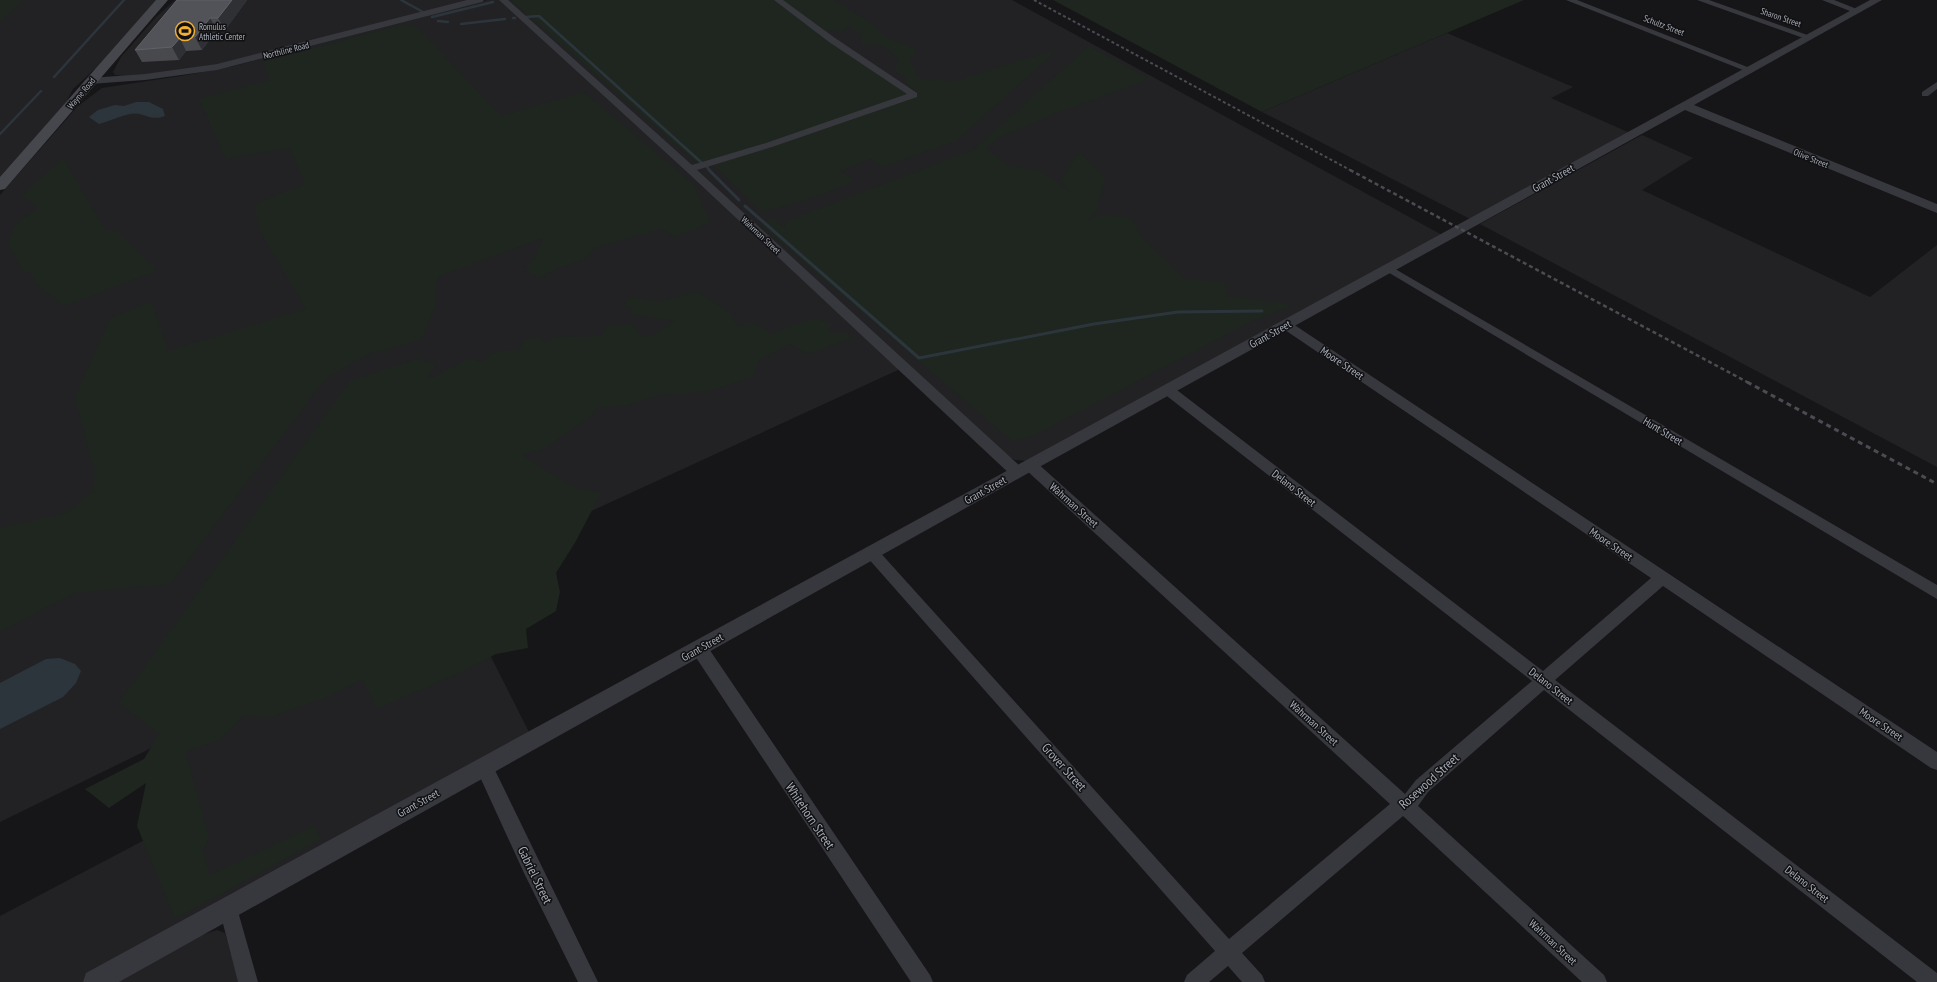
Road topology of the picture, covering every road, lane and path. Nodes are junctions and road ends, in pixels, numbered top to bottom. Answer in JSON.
{"nodes":[{"id":1,"x":162,"y":0,"type":"edge"},
{"id":2,"x":479,"y":0,"type":"edge"},
{"id":3,"x":503,"y":0,"type":"edge"},
{"id":4,"x":778,"y":0,"type":"edge"},
{"id":5,"x":1570,"y":0,"type":"edge"},
{"id":6,"x":1701,"y":0,"type":"edge"},
{"id":7,"x":1826,"y":0,"type":"edge"},
{"id":8,"x":1877,"y":0,"type":"edge"},
{"id":9,"x":1858,"y":10,"type":"junction"},
{"id":10,"x":1809,"y":37,"type":"junction"},
{"id":11,"x":1751,"y":70,"type":"junction"},
{"id":12,"x":90,"y":81,"type":"junction"},
{"id":13,"x":1937,"y":85,"type":"edge"},
{"id":14,"x":1925,"y":94,"type":"dead end"},
{"id":15,"x":1685,"y":106,"type":"junction"},
{"id":16,"x":690,"y":169,"type":"junction"},
{"id":17,"x":0,"y":186,"type":"edge"},
{"id":18,"x":1937,"y":209,"type":"edge"},
{"id":19,"x":1390,"y":268,"type":"junction"},
{"id":20,"x":1286,"y":326,"type":"junction"},
{"id":21,"x":1168,"y":390,"type":"junction"},
{"id":22,"x":1023,"y":469,"type":"junction"},
{"id":23,"x":872,"y":553,"type":"junction"},
{"id":24,"x":1662,"y":578,"type":"junction"},
{"id":25,"x":1937,"y":593,"type":"edge"},
{"id":26,"x":699,"y":648,"type":"junction"},
{"id":27,"x":1543,"y":680,"type":"junction"},
{"id":28,"x":1937,"y":762,"type":"edge"},
{"id":29,"x":484,"y":766,"type":"junction"},
{"id":30,"x":1404,"y":805,"type":"junction"},
{"id":31,"x":228,"y":908,"type":"junction"},
{"id":32,"x":1229,"y":953,"type":"junction"},
{"id":33,"x":95,"y":982,"type":"edge"},
{"id":34,"x":248,"y":982,"type":"edge"},
{"id":35,"x":588,"y":982,"type":"edge"},
{"id":36,"x":923,"y":982,"type":"edge"},
{"id":37,"x":1194,"y":982,"type":"edge"},
{"id":38,"x":1255,"y":982,"type":"edge"},
{"id":39,"x":1597,"y":982,"type":"edge"},
{"id":40,"x":1933,"y":982,"type":"edge"}],
"edges":[{"from":1,"to":12,"type":"main road","name":"Wayne Road"},
{"from":2,"to":12,"type":"street","name":"Northline Road"},
{"from":3,"to":16,"type":"street","name":"Wahrman Street"},
{"from":4,"to":16,"type":"street"},
{"from":5,"to":11,"type":"street","name":"Schultz Street"},
{"from":6,"to":10,"type":"street","name":"Sharon Street"},
{"from":7,"to":9,"type":"street"},
{"from":8,"to":9,"type":"street","name":"Grant Street"},
{"from":9,"to":10,"type":"street","name":"Grant Street"},
{"from":10,"to":11,"type":"street","name":"Grant Street"},
{"from":11,"to":15,"type":"street","name":"Grant Street"},
{"from":12,"to":17,"type":"main road","name":"Wayne Road"},
{"from":13,"to":14,"type":"street"},
{"from":15,"to":18,"type":"street","name":"Olive Street"},
{"from":15,"to":19,"type":"street","name":"Grant Street"},
{"from":16,"to":22,"type":"street","name":"Wahrman Street"},
{"from":19,"to":20,"type":"street","name":"Grant Street"},
{"from":19,"to":25,"type":"street","name":"Hunt Street"},
{"from":20,"to":21,"type":"street","name":"Grant Street"},
{"from":20,"to":24,"type":"street","name":"Moore Street"},
{"from":21,"to":22,"type":"street","name":"Grant Street"},
{"from":21,"to":27,"type":"street","name":"Delano Street"},
{"from":22,"to":23,"type":"street","name":"Grant Street"},
{"from":22,"to":30,"type":"street","name":"Wahrman Street"},
{"from":23,"to":26,"type":"street","name":"Grant Street"},
{"from":23,"to":32,"type":"street","name":"Grover Street"},
{"from":24,"to":27,"type":"street","name":"Rosewood Street"},
{"from":24,"to":28,"type":"street","name":"Moore Street"},
{"from":26,"to":29,"type":"street","name":"Grant Street"},
{"from":26,"to":36,"type":"street","name":"Whitehorn Street"},
{"from":27,"to":30,"type":"street","name":"Rosewood Street"},
{"from":27,"to":40,"type":"street","name":"Delano Street"},
{"from":29,"to":31,"type":"street","name":"Grant Street"},
{"from":29,"to":35,"type":"street","name":"Gabriel Street"},
{"from":30,"to":32,"type":"street","name":"Rosewood Street"},
{"from":30,"to":39,"type":"street","name":"Wahrman Street"},
{"from":31,"to":33,"type":"street","name":"Grant Street"},
{"from":31,"to":34,"type":"street"},
{"from":32,"to":37,"type":"street","name":"Rosewood Street"},
{"from":32,"to":38,"type":"street","name":"Grover Street"}]}
